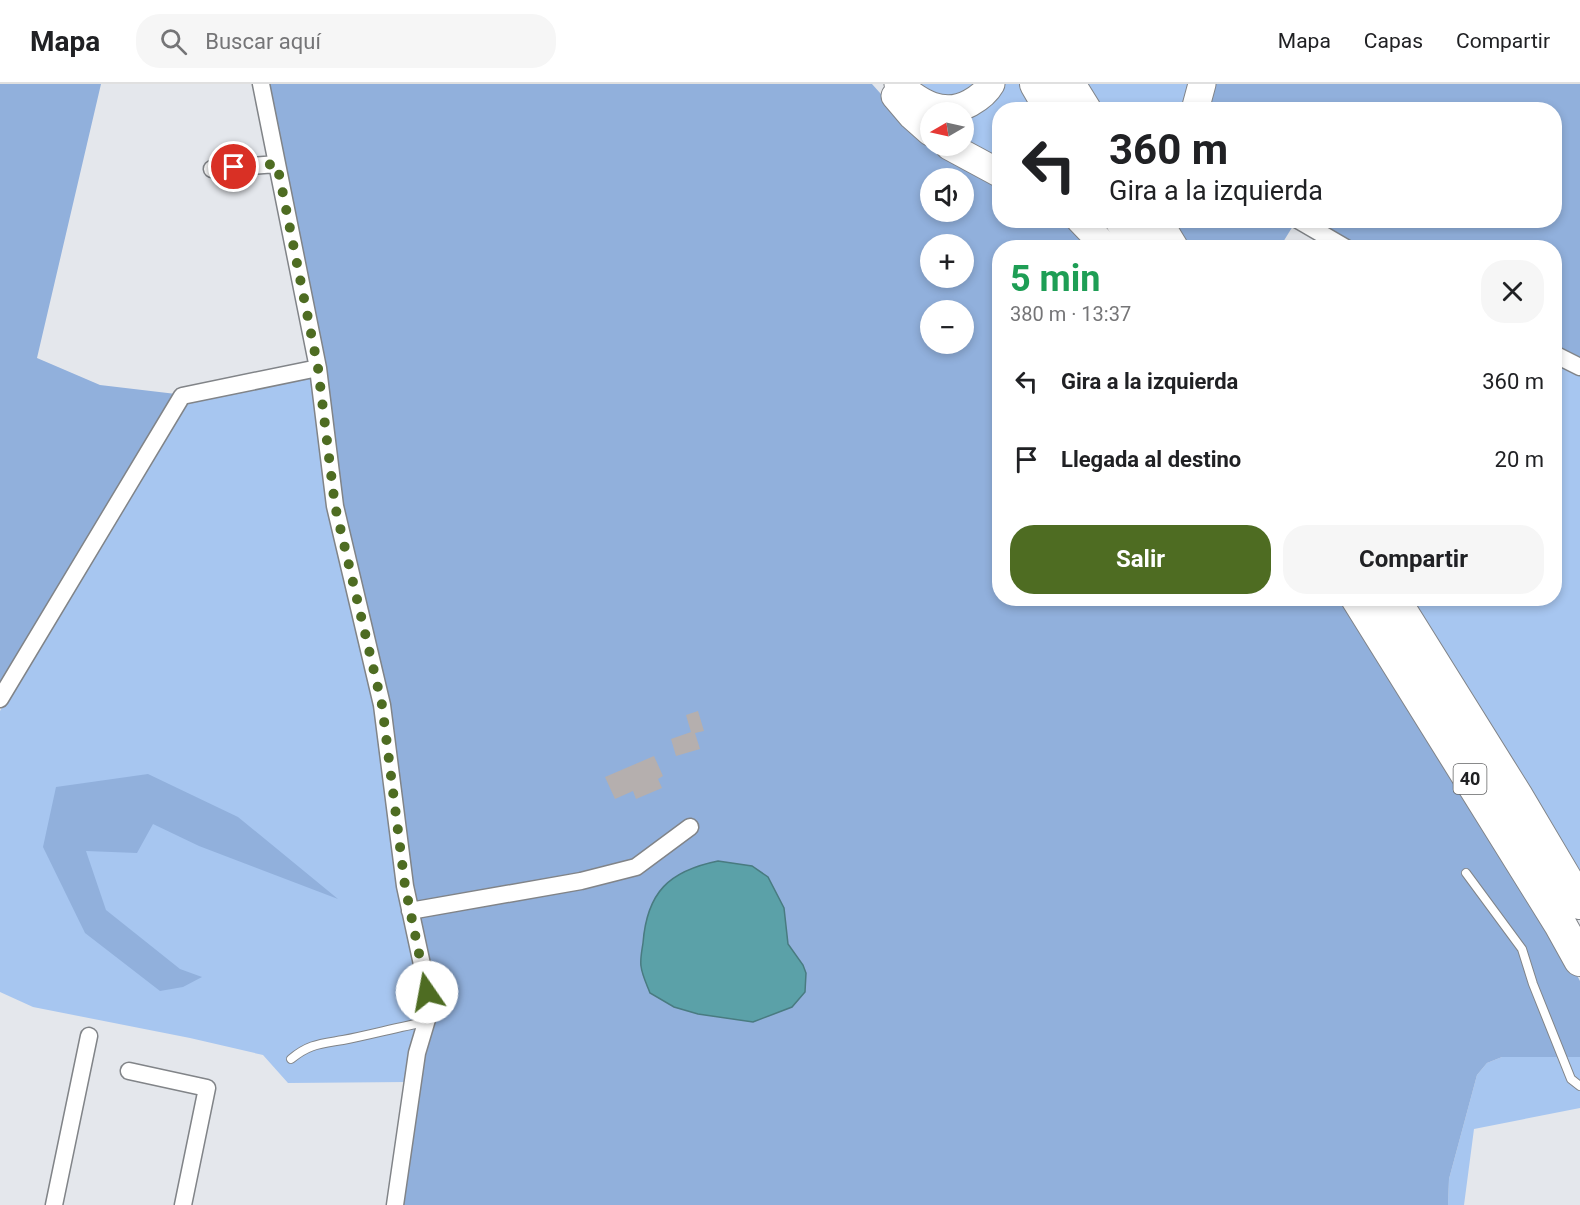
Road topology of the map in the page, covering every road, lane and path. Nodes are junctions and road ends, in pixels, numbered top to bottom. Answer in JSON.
{"nodes":[{"id":1,"x":261,"y":84,"type":"edge"},
{"id":2,"x":884,"y":84,"type":"edge"},
{"id":3,"x":898,"y":84,"type":"edge"},
{"id":4,"x":991,"y":84,"type":"edge"},
{"id":5,"x":1036,"y":84,"type":"edge"},
{"id":6,"x":1070,"y":84,"type":"edge"},
{"id":7,"x":1202,"y":84,"type":"edge"},
{"id":8,"x":1046,"y":102,"type":"edge"},
{"id":9,"x":1080,"y":102,"type":"edge"},
{"id":10,"x":1197,"y":102,"type":"edge"},
{"id":11,"x":920,"y":123,"type":"edge"},
{"id":12,"x":968,"y":156,"type":"edge"},
{"id":13,"x":277,"y":164,"type":"junction"},
{"id":14,"x":212,"y":169,"type":"dead end"},
{"id":15,"x":992,"y":169,"type":"edge"},
{"id":16,"x":1088,"y":228,"type":"edge"},
{"id":17,"x":1312,"y":228,"type":"edge"},
{"id":18,"x":1099,"y":240,"type":"edge"},
{"id":19,"x":1332,"y":240,"type":"edge"},
{"id":20,"x":1562,"y":358,"type":"edge"},
{"id":21,"x":1580,"y":367,"type":"edge"},
{"id":22,"x":318,"y":368,"type":"junction"},
{"id":23,"x":1362,"y":606,"type":"edge"},
{"id":24,"x":1398,"y":606,"type":"edge"},
{"id":25,"x":0,"y":699,"type":"edge"},
{"id":26,"x":690,"y":827,"type":"dead end"},
{"id":27,"x":1467,"y":873,"type":"dead end"},
{"id":28,"x":1580,"y":903,"type":"edge"},
{"id":29,"x":410,"y":911,"type":"junction"},
{"id":30,"x":1580,"y":960,"type":"edge"},
{"id":31,"x":426,"y":1022,"type":"junction"},
{"id":32,"x":89,"y":1036,"type":"dead end"},
{"id":33,"x":291,"y":1059,"type":"dead end"},
{"id":34,"x":129,"y":1071,"type":"dead end"},
{"id":35,"x":1580,"y":1086,"type":"edge"},
{"id":36,"x":54,"y":1205,"type":"edge"},
{"id":37,"x":183,"y":1205,"type":"edge"},
{"id":38,"x":395,"y":1205,"type":"edge"}],
"edges":[{"from":1,"to":13,"type":"street"},
{"from":2,"to":11,"type":"main road"},
{"from":3,"to":4,"type":"main road"},
{"from":5,"to":8,"type":"highway"},
{"from":6,"to":9,"type":"highway"},
{"from":7,"to":10,"type":"main road"},
{"from":12,"to":15,"type":"main road"},
{"from":13,"to":14,"type":"street"},
{"from":13,"to":22,"type":"street"},
{"from":16,"to":18,"type":"main road"},
{"from":17,"to":19,"type":"street"},
{"from":20,"to":21,"type":"street"},
{"from":22,"to":25,"type":"street"},
{"from":22,"to":29,"type":"street"},
{"from":23,"to":30,"type":"highway","number":"40"},
{"from":24,"to":28,"type":"highway","number":"40"},
{"from":26,"to":29,"type":"street"},
{"from":27,"to":35,"type":"lane"},
{"from":29,"to":31,"type":"street"},
{"from":31,"to":33,"type":"lane"},
{"from":31,"to":38,"type":"street"},
{"from":32,"to":36,"type":"street"},
{"from":34,"to":37,"type":"street"}]}
